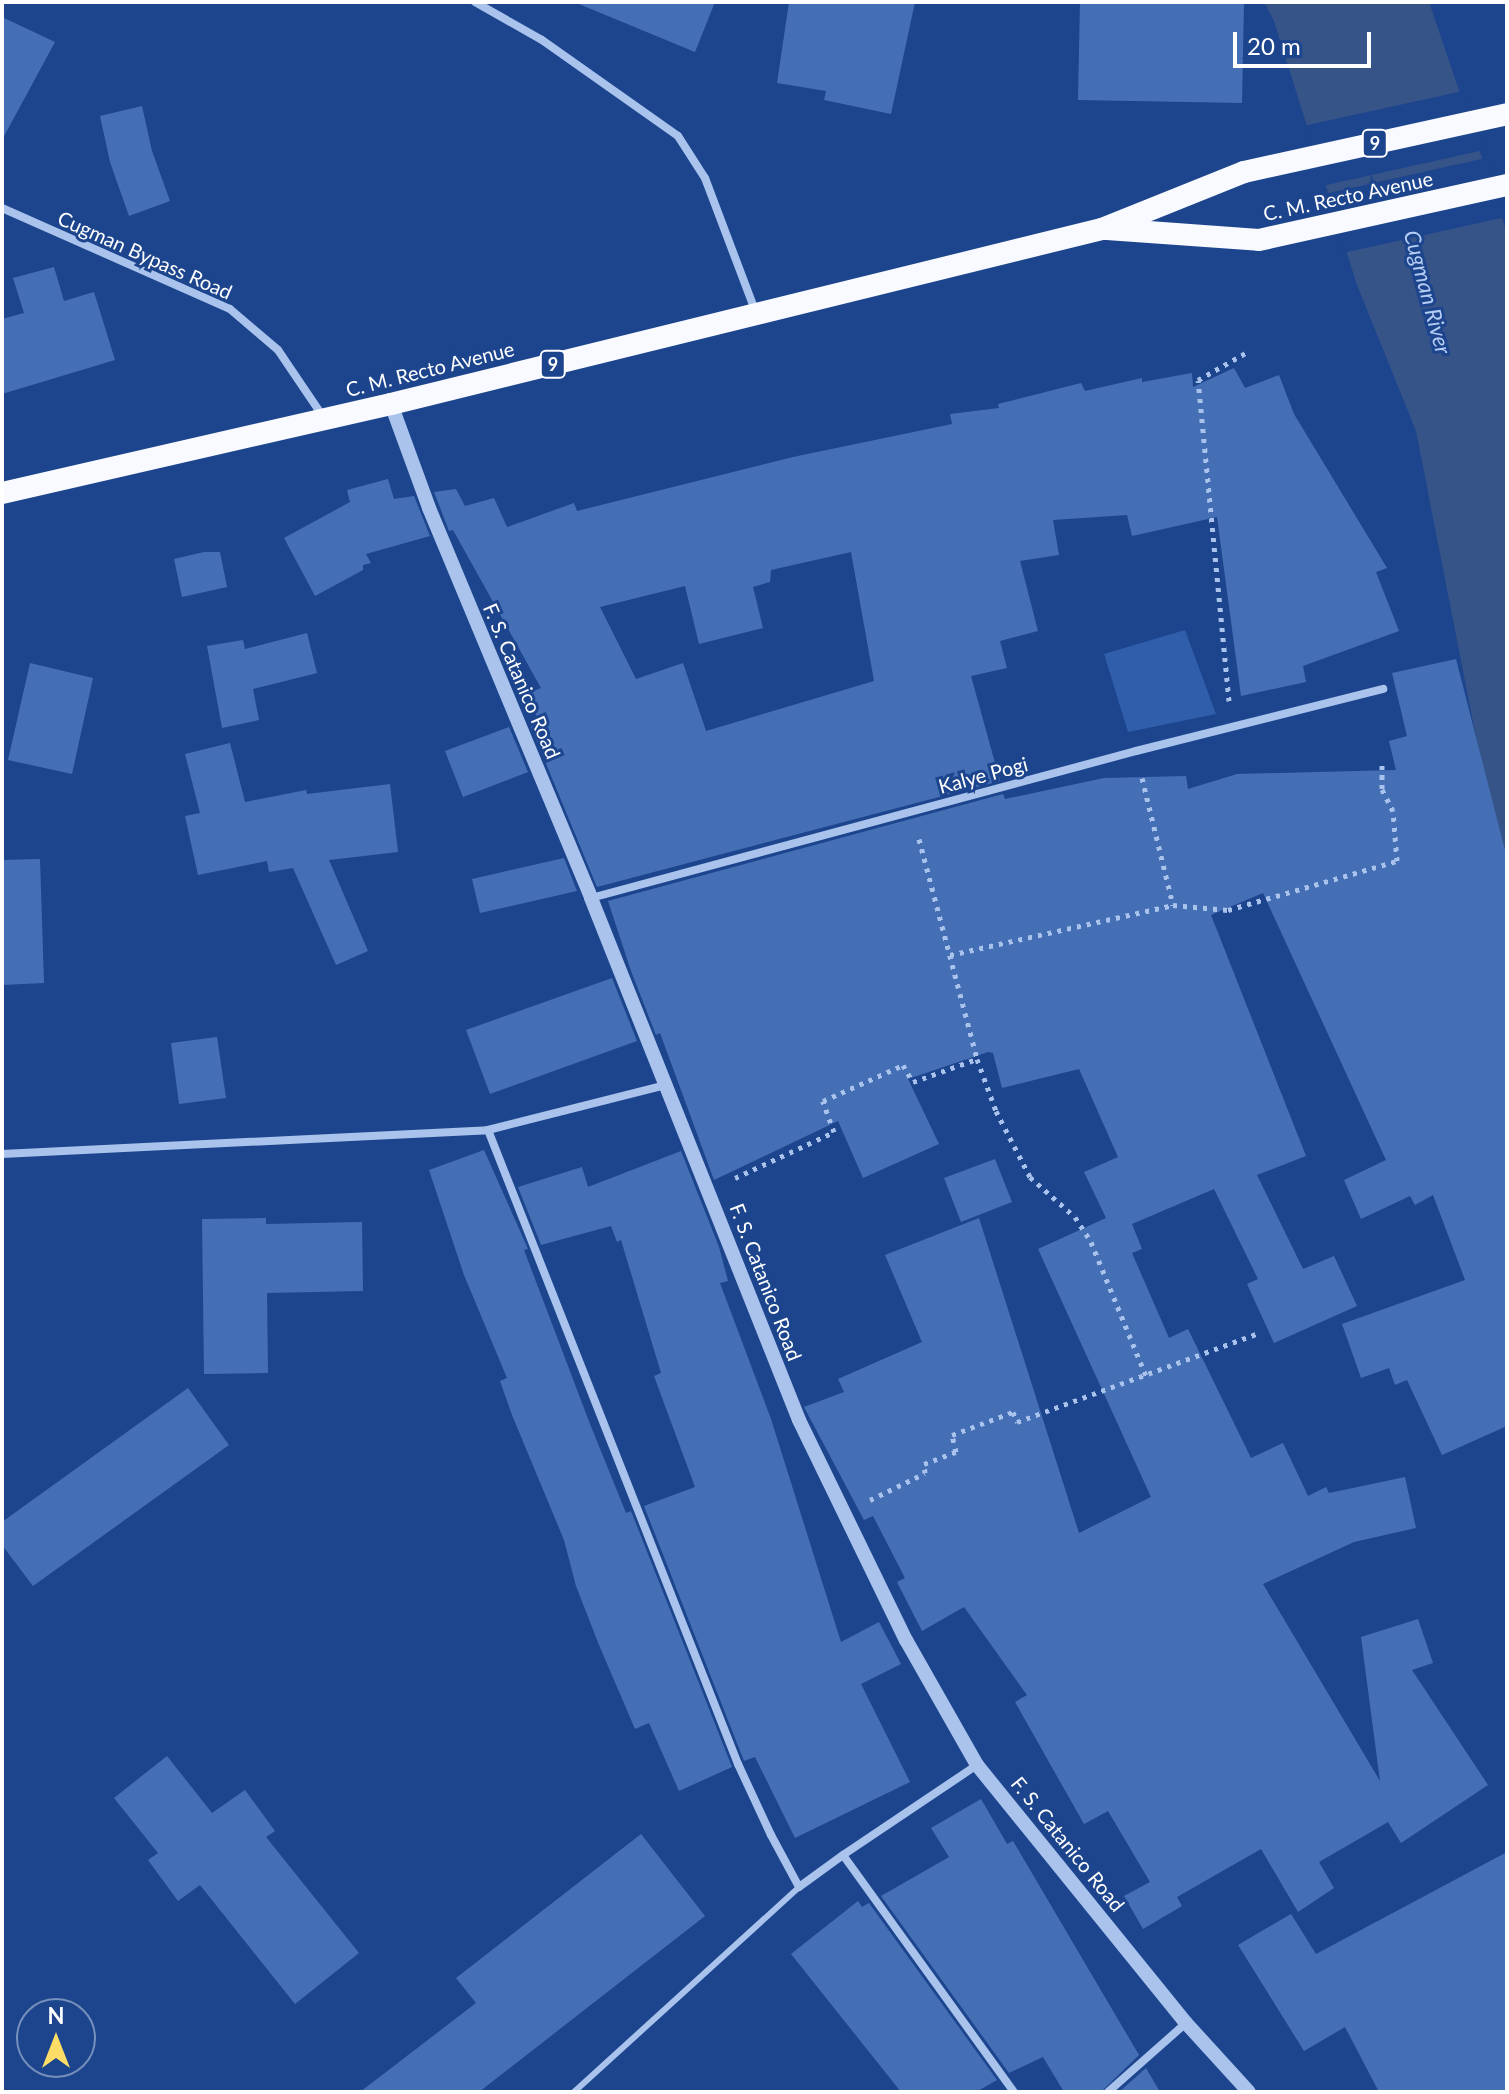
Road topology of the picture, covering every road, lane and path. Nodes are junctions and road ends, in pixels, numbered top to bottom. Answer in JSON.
{"nodes":[{"id":1,"x":475,"y":2,"type":"edge"},
{"id":2,"x":1507,"y":114,"type":"edge"},
{"id":3,"x":1507,"y":185,"type":"edge"},
{"id":4,"x":2,"y":208,"type":"edge"},
{"id":5,"x":1102,"y":229,"type":"junction"},
{"id":6,"x":757,"y":314,"type":"junction"},
{"id":7,"x":1249,"y":351,"type":"dead end"},
{"id":8,"x":391,"y":404,"type":"junction"},
{"id":9,"x":325,"y":419,"type":"junction"},
{"id":10,"x":2,"y":493,"type":"edge"},
{"id":11,"x":1383,"y":689,"type":"dead end"},
{"id":12,"x":1232,"y":726,"type":"junction"},
{"id":13,"x":1136,"y":751,"type":"junction"},
{"id":14,"x":1382,"y":760,"type":"dead end"},
{"id":15,"x":911,"y":811,"type":"junction"},
{"id":16,"x":591,"y":898,"type":"junction"},
{"id":17,"x":1173,"y":905,"type":"junction"},
{"id":18,"x":950,"y":955,"type":"junction"},
{"id":19,"x":977,"y":1059,"type":"junction"},
{"id":20,"x":667,"y":1085,"type":"junction"},
{"id":21,"x":488,"y":1130,"type":"junction"},
{"id":22,"x":2,"y":1154,"type":"edge"},
{"id":23,"x":709,"y":1190,"type":"junction"},
{"id":24,"x":1259,"y":1333,"type":"dead end"},
{"id":25,"x":1146,"y":1376,"type":"junction"},
{"id":26,"x":844,"y":1513,"type":"junction"},
{"id":27,"x":977,"y":1765,"type":"junction"},
{"id":28,"x":843,"y":1855,"type":"junction"},
{"id":29,"x":799,"y":1887,"type":"junction"},
{"id":30,"x":1186,"y":2023,"type":"junction"},
{"id":31,"x":574,"y":2092,"type":"edge"},
{"id":32,"x":1014,"y":2092,"type":"edge"},
{"id":33,"x":1108,"y":2092,"type":"edge"},
{"id":34,"x":1249,"y":2092,"type":"edge"}],
"edges":[{"from":1,"to":6,"type":"street"},
{"from":2,"to":5,"type":"highway","name":"C. M. Recto Avenue","number":"9"},
{"from":3,"to":5,"type":"highway","name":"C. M. Recto Avenue","number":"9"},
{"from":4,"to":9,"type":"street","name":"Cugman Bypass Road"},
{"from":5,"to":6,"type":"highway","name":"C. M. Recto Avenue","number":"9"},
{"from":6,"to":8,"type":"highway","name":"C. M. Recto Avenue","number":"9"},
{"from":7,"to":12,"type":"path"},
{"from":8,"to":9,"type":"highway","name":"C. M. Recto Avenue","number":"9"},
{"from":8,"to":16,"type":"street","name":"F. S. Catanico Road"},
{"from":9,"to":10,"type":"highway","name":"C. M. Recto Avenue","number":"9"},
{"from":11,"to":12,"type":"street","name":"Kalye Pogi"},
{"from":12,"to":13,"type":"street","name":"Kalye Pogi"},
{"from":13,"to":15,"type":"street","name":"Kalye Pogi"},
{"from":13,"to":17,"type":"path"},
{"from":14,"to":17,"type":"path"},
{"from":15,"to":16,"type":"street","name":"Kalye Pogi"},
{"from":15,"to":18,"type":"path"},
{"from":16,"to":20,"type":"street","name":"F. S. Catanico Road"},
{"from":17,"to":18,"type":"path"},
{"from":18,"to":19,"type":"path"},
{"from":19,"to":23,"type":"path"},
{"from":19,"to":25,"type":"path"},
{"from":20,"to":21,"type":"street"},
{"from":20,"to":23,"type":"street","name":"F. S. Catanico Road"},
{"from":21,"to":22,"type":"street"},
{"from":21,"to":29,"type":"street"},
{"from":23,"to":26,"type":"street","name":"F. S. Catanico Road"},
{"from":24,"to":25,"type":"path"},
{"from":25,"to":26,"type":"path"},
{"from":26,"to":27,"type":"street","name":"F. S. Catanico Road"},
{"from":27,"to":28,"type":"street"},
{"from":27,"to":30,"type":"street","name":"F. S. Catanico Road"},
{"from":28,"to":29,"type":"street"},
{"from":28,"to":32,"type":"street"},
{"from":29,"to":31,"type":"lane"},
{"from":30,"to":33,"type":"street"},
{"from":30,"to":34,"type":"street","name":"F. S. Catanico Road"}]}
